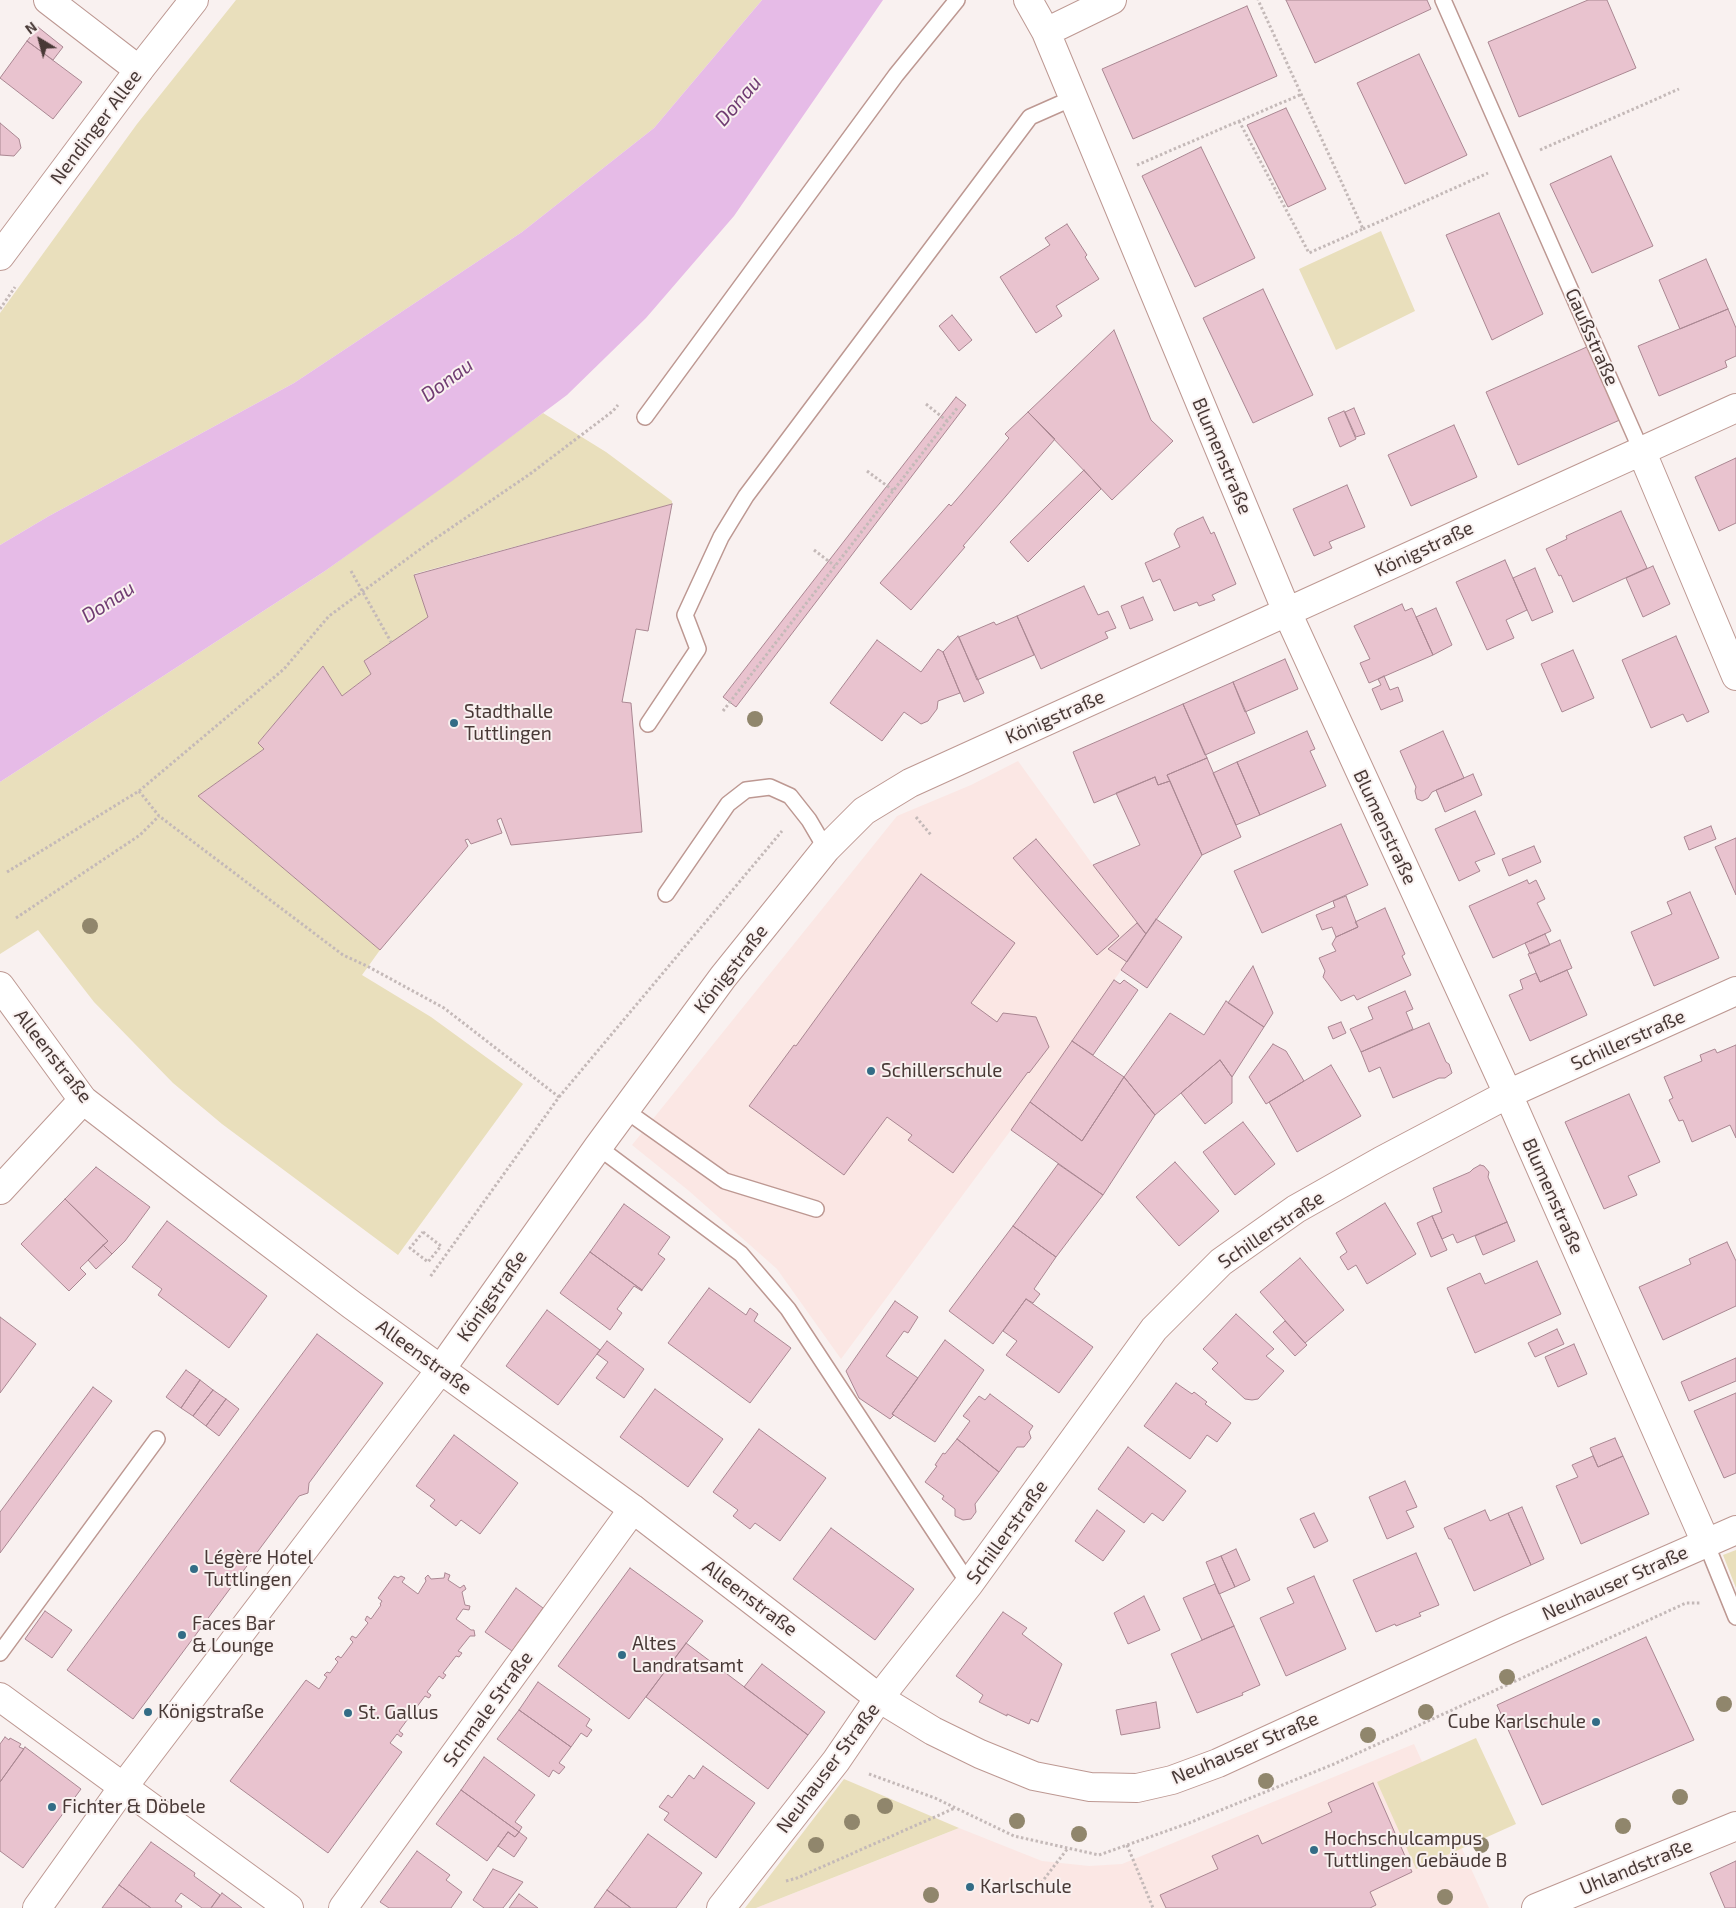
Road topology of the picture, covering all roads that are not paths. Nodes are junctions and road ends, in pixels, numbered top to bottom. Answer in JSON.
{"nodes":[{"id":1,"x":48,"y":0,"type":"edge"},
{"id":2,"x":194,"y":0,"type":"edge"},
{"id":3,"x":957,"y":0,"type":"edge"},
{"id":4,"x":1028,"y":0,"type":"edge"},
{"id":5,"x":1112,"y":0,"type":"edge"},
{"id":6,"x":1443,"y":0,"type":"edge"},
{"id":7,"x":1046,"y":32,"type":"junction"},
{"id":8,"x":138,"y":70,"type":"junction"},
{"id":9,"x":1073,"y":98,"type":"junction"},
{"id":10,"x":0,"y":256,"type":"edge"},
{"id":11,"x":1736,"y":408,"type":"edge"},
{"id":12,"x":645,"y":417,"type":"dead end"},
{"id":13,"x":1641,"y":450,"type":"junction"},
{"id":14,"x":1287,"y":612,"type":"junction"},
{"id":15,"x":1736,"y":676,"type":"edge"},
{"id":16,"x":648,"y":724,"type":"dead end"},
{"id":17,"x":826,"y":849,"type":"junction"},
{"id":18,"x":666,"y":894,"type":"dead end"},
{"id":19,"x":0,"y":986,"type":"edge"},
{"id":20,"x":1736,"y":991,"type":"edge"},
{"id":21,"x":1508,"y":1094,"type":"junction"},
{"id":22,"x":83,"y":1100,"type":"junction"},
{"id":23,"x":625,"y":1110,"type":"junction"},
{"id":24,"x":598,"y":1147,"type":"junction"},
{"id":25,"x":0,"y":1190,"type":"edge"},
{"id":26,"x":816,"y":1209,"type":"dead end"},
{"id":27,"x":441,"y":1368,"type":"junction"},
{"id":28,"x":157,"y":1440,"type":"dead end"},
{"id":29,"x":633,"y":1510,"type":"junction"},
{"id":30,"x":1736,"y":1530,"type":"edge"},
{"id":31,"x":1706,"y":1543,"type":"junction"},
{"id":32,"x":970,"y":1584,"type":"junction"},
{"id":33,"x":1736,"y":1617,"type":"edge"},
{"id":34,"x":0,"y":1653,"type":"edge"},
{"id":35,"x":0,"y":1697,"type":"edge"},
{"id":36,"x":879,"y":1698,"type":"junction"},
{"id":37,"x":124,"y":1786,"type":"junction"},
{"id":38,"x":1736,"y":1826,"type":"edge"},
{"id":39,"x":37,"y":1908,"type":"edge"},
{"id":40,"x":289,"y":1908,"type":"edge"},
{"id":41,"x":343,"y":1908,"type":"edge"},
{"id":42,"x":721,"y":1908,"type":"edge"},
{"id":43,"x":1536,"y":1908,"type":"edge"}],
"edges":[{"from":1,"to":8,"type":"street"},
{"from":2,"to":8,"type":"street","name":"Nendinger Allee"},
{"from":3,"to":12,"type":"lane"},
{"from":4,"to":7,"type":"street","name":"Blumenstraße"},
{"from":5,"to":7,"type":"street"},
{"from":6,"to":13,"type":"lane","name":"Gaußstraße"},
{"from":7,"to":9,"type":"street","name":"Blumenstraße"},
{"from":8,"to":10,"type":"street","name":"Nendinger Allee"},
{"from":9,"to":14,"type":"street","name":"Blumenstraße"},
{"from":9,"to":16,"type":"lane"},
{"from":11,"to":13,"type":"street","name":"Königstraße"},
{"from":13,"to":14,"type":"street","name":"Königstraße"},
{"from":13,"to":15,"type":"street","name":"Gaußstraße"},
{"from":14,"to":17,"type":"street","name":"Königstraße"},
{"from":14,"to":21,"type":"street","name":"Blumenstraße"},
{"from":17,"to":18,"type":"lane"},
{"from":17,"to":23,"type":"street","name":"Königstraße"},
{"from":19,"to":22,"type":"street","name":"Alleenstraße"},
{"from":20,"to":21,"type":"street","name":"Schillerstraße"},
{"from":21,"to":31,"type":"street","name":"Blumenstraße"},
{"from":21,"to":32,"type":"street","name":"Schillerstraße"},
{"from":22,"to":25,"type":"street"},
{"from":22,"to":27,"type":"street","name":"Alleenstraße"},
{"from":23,"to":24,"type":"street","name":"Königstraße"},
{"from":23,"to":26,"type":"lane"},
{"from":24,"to":27,"type":"street","name":"Königstraße"},
{"from":24,"to":32,"type":"lane"},
{"from":27,"to":29,"type":"street","name":"Alleenstraße"},
{"from":27,"to":37,"type":"street","name":"Königstraße"},
{"from":28,"to":34,"type":"lane"},
{"from":29,"to":36,"type":"street","name":"Alleenstraße"},
{"from":29,"to":41,"type":"street","name":"Schmale Straße"},
{"from":30,"to":31,"type":"street","name":"Neuhauser Straße"},
{"from":31,"to":33,"type":"lane","name":"Blumenstraße"},
{"from":31,"to":36,"type":"street","name":"Neuhauser Straße"},
{"from":32,"to":36,"type":"street","name":"Schillerstraße"},
{"from":35,"to":37,"type":"street"},
{"from":36,"to":42,"type":"street","name":"Neuhauser Straße"},
{"from":37,"to":39,"type":"street","name":"Königstraße"},
{"from":37,"to":40,"type":"street"},
{"from":38,"to":43,"type":"street","name":"Uhlandstraße"}]}
